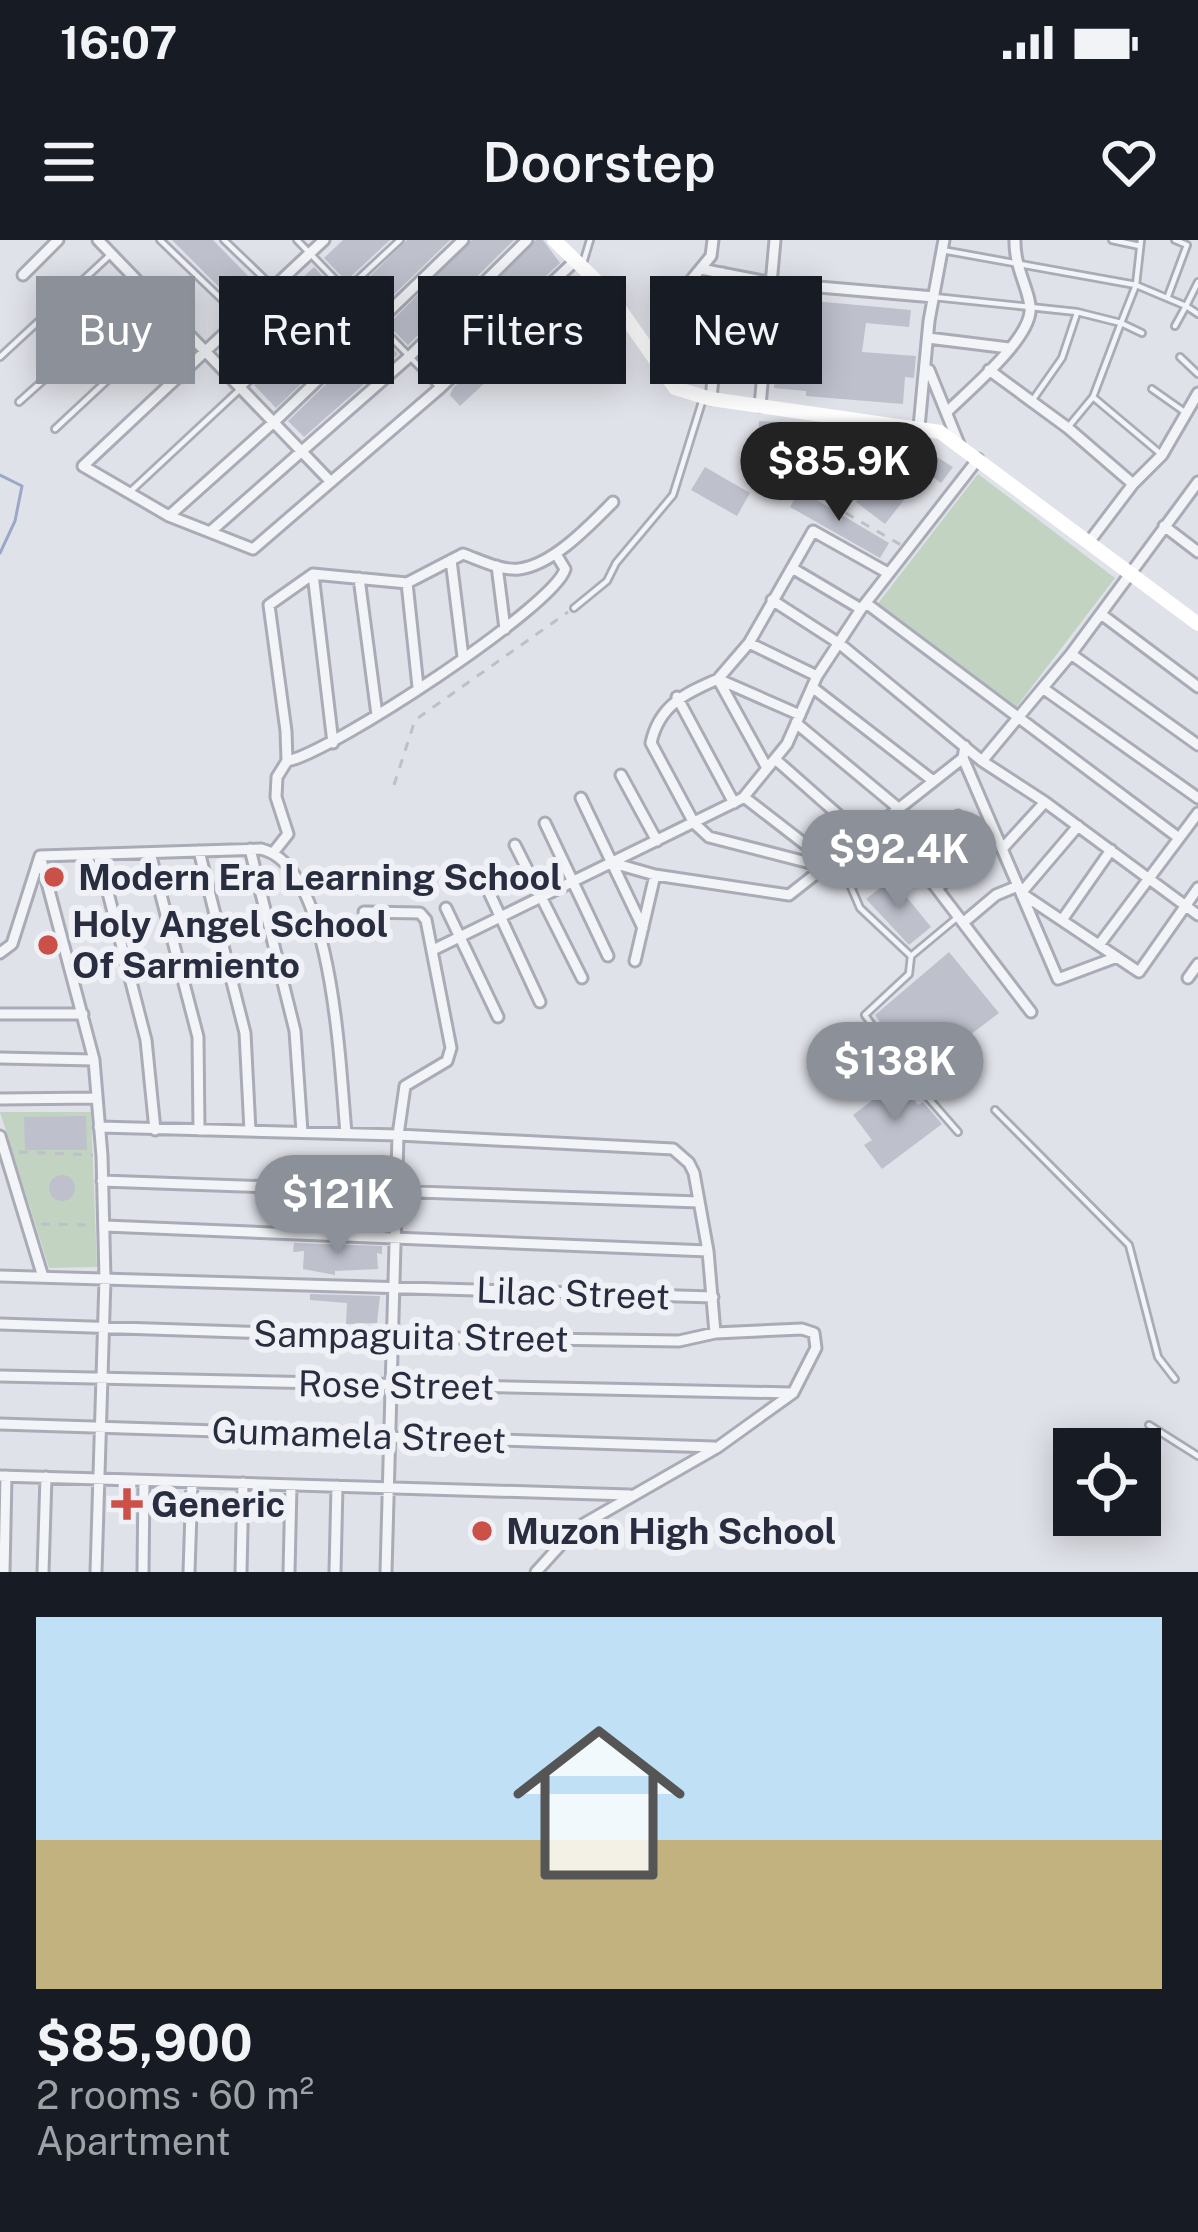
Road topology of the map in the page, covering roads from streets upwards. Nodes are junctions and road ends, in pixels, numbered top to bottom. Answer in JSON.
{"nodes":[{"id":1,"x":58,"y":240,"type":"edge"},
{"id":2,"x":98,"y":240,"type":"edge"},
{"id":3,"x":324,"y":240,"type":"edge"},
{"id":4,"x":464,"y":240,"type":"edge"},
{"id":5,"x":527,"y":240,"type":"edge"},
{"id":6,"x":554,"y":240,"type":"edge"},
{"id":7,"x":713,"y":240,"type":"edge"},
{"id":8,"x":775,"y":240,"type":"edge"},
{"id":9,"x":1015,"y":240,"type":"edge"},
{"id":10,"x":943,"y":245,"type":"edge"},
{"id":11,"x":578,"y":264,"type":"junction"},
{"id":12,"x":701,"y":269,"type":"junction"},
{"id":13,"x":723,"y":273,"type":"junction"},
{"id":14,"x":23,"y":275,"type":"dead end"},
{"id":15,"x":695,"y":276,"type":"edge"},
{"id":16,"x":738,"y":276,"type":"edge"},
{"id":17,"x":773,"y":276,"type":"edge"},
{"id":18,"x":822,"y":287,"type":"edge"},
{"id":19,"x":934,"y":297,"type":"junction"},
{"id":20,"x":928,"y":338,"type":"junction"},
{"id":21,"x":1009,"y":348,"type":"junction"},
{"id":22,"x":208,"y":351,"type":"junction"},
{"id":23,"x":650,"y":352,"type":"edge"},
{"id":24,"x":927,"y":365,"type":"junction"},
{"id":25,"x":988,"y":370,"type":"junction"},
{"id":26,"x":672,"y":384,"type":"edge"},
{"id":27,"x":762,"y":384,"type":"edge"},
{"id":28,"x":1198,"y":393,"type":"edge"},
{"id":29,"x":707,"y":398,"type":"junction"},
{"id":30,"x":760,"y":406,"type":"junction"},
{"id":31,"x":947,"y":412,"type":"junction"},
{"id":32,"x":274,"y":422,"type":"junction"},
{"id":33,"x":920,"y":427,"type":"junction"},
{"id":34,"x":961,"y":447,"type":"junction"},
{"id":35,"x":303,"y":454,"type":"junction"},
{"id":36,"x":978,"y":459,"type":"junction"},
{"id":37,"x":331,"y":482,"type":"junction"},
{"id":38,"x":1133,"y":484,"type":"junction"},
{"id":39,"x":1196,"y":488,"type":"edge"},
{"id":40,"x":613,"y":502,"type":"dead end"},
{"id":41,"x":169,"y":516,"type":"junction"},
{"id":42,"x":1163,"y":526,"type":"junction"},
{"id":43,"x":210,"y":532,"type":"junction"},
{"id":44,"x":1089,"y":542,"type":"junction"},
{"id":45,"x":1198,"y":552,"type":"edge"},
{"id":46,"x":556,"y":554,"type":"junction"},
{"id":47,"x":451,"y":560,"type":"junction"},
{"id":48,"x":497,"y":566,"type":"junction"},
{"id":49,"x":792,"y":568,"type":"junction"},
{"id":50,"x":888,"y":573,"type":"junction"},
{"id":51,"x":1132,"y":573,"type":"junction"},
{"id":52,"x":314,"y":574,"type":"junction"},
{"id":53,"x":358,"y":578,"type":"junction"},
{"id":54,"x":407,"y":583,"type":"junction"},
{"id":55,"x":772,"y":600,"type":"junction"},
{"id":56,"x":863,"y":606,"type":"junction"},
{"id":57,"x":1101,"y":614,"type":"junction"},
{"id":58,"x":1198,"y":624,"type":"edge"},
{"id":59,"x":505,"y":629,"type":"junction"},
{"id":60,"x":749,"y":643,"type":"junction"},
{"id":61,"x":840,"y":644,"type":"junction"},
{"id":62,"x":1071,"y":653,"type":"junction"},
{"id":63,"x":463,"y":657,"type":"junction"},
{"id":64,"x":718,"y":679,"type":"junction"},
{"id":65,"x":814,"y":682,"type":"junction"},
{"id":66,"x":418,"y":687,"type":"junction"},
{"id":67,"x":1198,"y":687,"type":"edge"},
{"id":68,"x":1044,"y":688,"type":"junction"},
{"id":69,"x":677,"y":697,"type":"junction"},
{"id":70,"x":376,"y":715,"type":"junction"},
{"id":71,"x":798,"y":719,"type":"junction"},
{"id":72,"x":1020,"y":720,"type":"junction"},
{"id":73,"x":333,"y":743,"type":"junction"},
{"id":74,"x":1198,"y":746,"type":"edge"},
{"id":75,"x":964,"y":752,"type":"junction"},
{"id":76,"x":287,"y":761,"type":"junction"},
{"id":77,"x":982,"y":761,"type":"junction"},
{"id":78,"x":771,"y":764,"type":"junction"},
{"id":79,"x":621,"y":775,"type":"dead end"},
{"id":80,"x":932,"y":780,"type":"junction"},
{"id":81,"x":581,"y":798,"type":"dead end"},
{"id":82,"x":1198,"y":798,"type":"edge"},
{"id":83,"x":739,"y":800,"type":"junction"},
{"id":84,"x":1046,"y":802,"type":"junction"},
{"id":85,"x":897,"y":807,"type":"junction"},
{"id":86,"x":1198,"y":813,"type":"edge"},
{"id":87,"x":958,"y":816,"type":"dead end"},
{"id":88,"x":883,"y":818,"type":"junction"},
{"id":89,"x":545,"y":823,"type":"dead end"},
{"id":90,"x":694,"y":823,"type":"junction"},
{"id":91,"x":1078,"y":826,"type":"junction"},
{"id":92,"x":861,"y":835,"type":"junction"},
{"id":93,"x":1179,"y":838,"type":"junction"},
{"id":94,"x":657,"y":841,"type":"junction"},
{"id":95,"x":515,"y":845,"type":"dead end"},
{"id":96,"x":250,"y":849,"type":"junction"},
{"id":97,"x":1002,"y":849,"type":"junction"},
{"id":98,"x":1111,"y":850,"type":"junction"},
{"id":99,"x":199,"y":851,"type":"junction"},
{"id":100,"x":150,"y":853,"type":"junction"},
{"id":101,"x":273,"y":853,"type":"junction"},
{"id":102,"x":98,"y":854,"type":"junction"},
{"id":103,"x":909,"y":854,"type":"junction"},
{"id":104,"x":978,"y":855,"type":"dead end"},
{"id":105,"x":40,"y":856,"type":"junction"},
{"id":106,"x":613,"y":863,"type":"junction"},
{"id":107,"x":825,"y":864,"type":"junction"},
{"id":108,"x":655,"y":875,"type":"junction"},
{"id":109,"x":1148,"y":878,"type":"junction"},
{"id":110,"x":576,"y":882,"type":"junction"},
{"id":111,"x":937,"y":888,"type":"junction"},
{"id":112,"x":1198,"y":888,"type":"edge"},
{"id":113,"x":1020,"y":889,"type":"junction"},
{"id":114,"x":488,"y":890,"type":"dead end"},
{"id":115,"x":542,"y":897,"type":"junction"},
{"id":116,"x":1184,"y":905,"type":"junction"},
{"id":117,"x":446,"y":908,"type":"dead end"},
{"id":118,"x":364,"y":912,"type":"dead end"},
{"id":119,"x":1198,"y":916,"type":"edge"},
{"id":120,"x":499,"y":917,"type":"junction"},
{"id":121,"x":962,"y":919,"type":"junction"},
{"id":122,"x":1061,"y":920,"type":"junction"},
{"id":123,"x":643,"y":928,"type":"junction"},
{"id":124,"x":460,"y":937,"type":"junction"},
{"id":125,"x":1099,"y":945,"type":"junction"},
{"id":126,"x":435,"y":949,"type":"junction"},
{"id":127,"x":0,"y":953,"type":"edge"},
{"id":128,"x":608,"y":956,"type":"dead end"},
{"id":129,"x":1117,"y":958,"type":"junction"},
{"id":130,"x":635,"y":961,"type":"dead end"},
{"id":131,"x":1198,"y":964,"type":"edge"},
{"id":132,"x":582,"y":978,"type":"dead end"},
{"id":133,"x":1189,"y":978,"type":"dead end"},
{"id":134,"x":540,"y":1003,"type":"dead end"},
{"id":135,"x":1031,"y":1012,"type":"dead end"},
{"id":136,"x":0,"y":1014,"type":"edge"},
{"id":137,"x":83,"y":1015,"type":"junction"},
{"id":138,"x":498,"y":1017,"type":"dead end"},
{"id":139,"x":0,"y":1058,"type":"edge"},
{"id":140,"x":94,"y":1060,"type":"junction"},
{"id":141,"x":97,"y":1098,"type":"junction"},
{"id":142,"x":0,"y":1099,"type":"edge"},
{"id":143,"x":99,"y":1127,"type":"junction"},
{"id":144,"x":155,"y":1130,"type":"junction"},
{"id":145,"x":200,"y":1130,"type":"junction"},
{"id":146,"x":250,"y":1131,"type":"junction"},
{"id":147,"x":302,"y":1132,"type":"junction"},
{"id":148,"x":346,"y":1133,"type":"junction"},
{"id":149,"x":398,"y":1135,"type":"junction"},
{"id":150,"x":0,"y":1136,"type":"edge"},
{"id":151,"x":102,"y":1181,"type":"junction"},
{"id":152,"x":396,"y":1192,"type":"junction"},
{"id":153,"x":699,"y":1202,"type":"junction"},
{"id":154,"x":105,"y":1226,"type":"junction"},
{"id":155,"x":395,"y":1237,"type":"junction"},
{"id":156,"x":708,"y":1251,"type":"junction"},
{"id":157,"x":0,"y":1276,"type":"edge"},
{"id":158,"x":43,"y":1277,"type":"junction"},
{"id":159,"x":105,"y":1279,"type":"junction"},
{"id":160,"x":394,"y":1288,"type":"junction"},
{"id":161,"x":713,"y":1297,"type":"junction"},
{"id":162,"x":0,"y":1324,"type":"edge"},
{"id":163,"x":104,"y":1326,"type":"junction"},
{"id":164,"x":715,"y":1333,"type":"junction"},
{"id":165,"x":392,"y":1337,"type":"junction"},
{"id":166,"x":0,"y":1376,"type":"edge"},
{"id":167,"x":102,"y":1378,"type":"junction"},
{"id":168,"x":391,"y":1384,"type":"junction"},
{"id":169,"x":793,"y":1394,"type":"junction"},
{"id":170,"x":0,"y":1424,"type":"edge"},
{"id":171,"x":101,"y":1427,"type":"junction"},
{"id":172,"x":390,"y":1436,"type":"junction"},
{"id":173,"x":718,"y":1447,"type":"junction"},
{"id":174,"x":3,"y":1476,"type":"edge"},
{"id":175,"x":46,"y":1478,"type":"junction"},
{"id":176,"x":98,"y":1479,"type":"junction"},
{"id":177,"x":144,"y":1480,"type":"junction"},
{"id":178,"x":192,"y":1482,"type":"junction"},
{"id":179,"x":244,"y":1484,"type":"junction"},
{"id":180,"x":291,"y":1485,"type":"junction"},
{"id":181,"x":337,"y":1486,"type":"junction"},
{"id":182,"x":388,"y":1488,"type":"junction"},
{"id":183,"x":634,"y":1495,"type":"junction"},
{"id":184,"x":4,"y":1572,"type":"edge"},
{"id":185,"x":43,"y":1572,"type":"edge"},
{"id":186,"x":96,"y":1572,"type":"edge"},
{"id":187,"x":142,"y":1572,"type":"edge"},
{"id":188,"x":189,"y":1572,"type":"edge"},
{"id":189,"x":241,"y":1572,"type":"edge"},
{"id":190,"x":289,"y":1572,"type":"edge"},
{"id":191,"x":335,"y":1572,"type":"edge"},
{"id":192,"x":386,"y":1572,"type":"edge"},
{"id":193,"x":536,"y":1572,"type":"edge"}],
"edges":[{"from":1,"to":14,"type":"street"},
{"from":2,"to":22,"type":"street"},
{"from":3,"to":22,"type":"street"},
{"from":4,"to":32,"type":"street"},
{"from":5,"to":35,"type":"street"},
{"from":6,"to":11,"type":"street"},
{"from":7,"to":12,"type":"street"},
{"from":8,"to":17,"type":"street"},
{"from":9,"to":21,"type":"street"},
{"from":10,"to":19,"type":"street"},
{"from":11,"to":23,"type":"street"},
{"from":11,"to":37,"type":"street"},
{"from":12,"to":13,"type":"street"},
{"from":12,"to":15,"type":"street"},
{"from":13,"to":16,"type":"street"},
{"from":13,"to":29,"type":"street"},
{"from":18,"to":19,"type":"street"},
{"from":19,"to":20,"type":"street"},
{"from":20,"to":21,"type":"street"},
{"from":20,"to":24,"type":"street"},
{"from":21,"to":25,"type":"street"},
{"from":22,"to":32,"type":"street"},
{"from":22,"to":41,"type":"street"},
{"from":24,"to":31,"type":"street"},
{"from":24,"to":33,"type":"street"},
{"from":25,"to":31,"type":"street"},
{"from":25,"to":38,"type":"street"},
{"from":26,"to":29,"type":"street"},
{"from":27,"to":30,"type":"street"},
{"from":28,"to":38,"type":"street"},
{"from":29,"to":30,"type":"street"},
{"from":30,"to":33,"type":"street"},
{"from":31,"to":34,"type":"street"},
{"from":32,"to":35,"type":"street"},
{"from":32,"to":41,"type":"street"},
{"from":33,"to":34,"type":"street"},
{"from":34,"to":36,"type":"street"},
{"from":35,"to":37,"type":"street"},
{"from":35,"to":43,"type":"street"},
{"from":36,"to":44,"type":"street"},
{"from":36,"to":50,"type":"street"},
{"from":37,"to":43,"type":"street"},
{"from":38,"to":44,"type":"street"},
{"from":39,"to":42,"type":"street"},
{"from":40,"to":46,"type":"street"},
{"from":41,"to":43,"type":"street"},
{"from":42,"to":45,"type":"street"},
{"from":42,"to":51,"type":"street"},
{"from":44,"to":51,"type":"street"},
{"from":46,"to":48,"type":"street"},
{"from":46,"to":59,"type":"street"},
{"from":47,"to":48,"type":"street"},
{"from":47,"to":54,"type":"street"},
{"from":47,"to":63,"type":"street"},
{"from":48,"to":59,"type":"street"},
{"from":49,"to":50,"type":"street"},
{"from":49,"to":55,"type":"street"},
{"from":49,"to":56,"type":"street"},
{"from":50,"to":56,"type":"street"},
{"from":51,"to":57,"type":"street"},
{"from":51,"to":58,"type":"street"},
{"from":52,"to":53,"type":"street"},
{"from":52,"to":73,"type":"street"},
{"from":52,"to":76,"type":"street"},
{"from":53,"to":54,"type":"street"},
{"from":53,"to":70,"type":"street"},
{"from":54,"to":66,"type":"street"},
{"from":55,"to":60,"type":"street"},
{"from":55,"to":61,"type":"street"},
{"from":56,"to":61,"type":"street"},
{"from":56,"to":72,"type":"street"},
{"from":57,"to":62,"type":"street"},
{"from":57,"to":67,"type":"street"},
{"from":59,"to":63,"type":"street"},
{"from":60,"to":64,"type":"street"},
{"from":60,"to":65,"type":"street"},
{"from":61,"to":65,"type":"street"},
{"from":61,"to":75,"type":"street"},
{"from":62,"to":68,"type":"street"},
{"from":62,"to":74,"type":"street"},
{"from":63,"to":66,"type":"street"},
{"from":64,"to":69,"type":"street"},
{"from":64,"to":71,"type":"street"},
{"from":64,"to":78,"type":"street"},
{"from":65,"to":71,"type":"street"},
{"from":65,"to":80,"type":"street"},
{"from":66,"to":70,"type":"street"},
{"from":68,"to":72,"type":"street"},
{"from":68,"to":82,"type":"street"},
{"from":69,"to":83,"type":"street"},
{"from":69,"to":90,"type":"street"},
{"from":70,"to":73,"type":"street"},
{"from":71,"to":78,"type":"street"},
{"from":71,"to":85,"type":"street"},
{"from":72,"to":77,"type":"street"},
{"from":72,"to":93,"type":"street"},
{"from":73,"to":76,"type":"street"},
{"from":75,"to":77,"type":"street"},
{"from":75,"to":80,"type":"street"},
{"from":75,"to":97,"type":"street"},
{"from":76,"to":101,"type":"street"},
{"from":77,"to":84,"type":"street"},
{"from":78,"to":83,"type":"street"},
{"from":78,"to":92,"type":"street"},
{"from":79,"to":94,"type":"street"},
{"from":80,"to":85,"type":"street"},
{"from":81,"to":106,"type":"street"},
{"from":83,"to":90,"type":"street"},
{"from":83,"to":107,"type":"street"},
{"from":84,"to":91,"type":"street"},
{"from":84,"to":97,"type":"street"},
{"from":85,"to":88,"type":"street"},
{"from":86,"to":93,"type":"street"},
{"from":87,"to":103,"type":"street"},
{"from":88,"to":92,"type":"street"},
{"from":88,"to":103,"type":"street"},
{"from":89,"to":110,"type":"street"},
{"from":90,"to":94,"type":"street"},
{"from":90,"to":107,"type":"street"},
{"from":91,"to":98,"type":"street"},
{"from":91,"to":113,"type":"street"},
{"from":92,"to":107,"type":"street"},
{"from":93,"to":109,"type":"street"},
{"from":94,"to":106,"type":"street"},
{"from":95,"to":115,"type":"street"},
{"from":96,"to":99,"type":"street"},
{"from":96,"to":101,"type":"street"},
{"from":96,"to":147,"type":"street"},
{"from":97,"to":113,"type":"street"},
{"from":98,"to":109,"type":"street"},
{"from":98,"to":122,"type":"street"},
{"from":99,"to":100,"type":"street"},
{"from":99,"to":146,"type":"street"},
{"from":100,"to":102,"type":"street"},
{"from":100,"to":145,"type":"street"},
{"from":101,"to":148,"type":"street"},
{"from":102,"to":105,"type":"street"},
{"from":102,"to":144,"type":"street"},
{"from":103,"to":111,"type":"street"},
{"from":104,"to":111,"type":"street"},
{"from":105,"to":127,"type":"street"},
{"from":105,"to":137,"type":"street"},
{"from":106,"to":108,"type":"street"},
{"from":106,"to":110,"type":"street"},
{"from":106,"to":123,"type":"street"},
{"from":107,"to":108,"type":"street"},
{"from":108,"to":123,"type":"street"},
{"from":109,"to":116,"type":"street"},
{"from":109,"to":125,"type":"street"},
{"from":110,"to":115,"type":"street"},
{"from":110,"to":128,"type":"street"},
{"from":111,"to":121,"type":"street"},
{"from":112,"to":116,"type":"street"},
{"from":113,"to":121,"type":"street"},
{"from":113,"to":122,"type":"street"},
{"from":113,"to":129,"type":"street"},
{"from":114,"to":120,"type":"street"},
{"from":115,"to":120,"type":"street"},
{"from":115,"to":132,"type":"street"},
{"from":116,"to":119,"type":"street"},
{"from":116,"to":129,"type":"street"},
{"from":117,"to":124,"type":"street"},
{"from":118,"to":126,"type":"street"},
{"from":120,"to":124,"type":"street"},
{"from":120,"to":134,"type":"street"},
{"from":121,"to":135,"type":"street"},
{"from":122,"to":125,"type":"street"},
{"from":123,"to":130,"type":"street"},
{"from":124,"to":126,"type":"street"},
{"from":124,"to":138,"type":"street"},
{"from":125,"to":129,"type":"street"},
{"from":126,"to":149,"type":"street"},
{"from":131,"to":133,"type":"street"},
{"from":136,"to":137,"type":"street"},
{"from":137,"to":140,"type":"street"},
{"from":139,"to":140,"type":"street"},
{"from":140,"to":141,"type":"street"},
{"from":141,"to":142,"type":"street"},
{"from":141,"to":143,"type":"street"},
{"from":143,"to":144,"type":"street"},
{"from":143,"to":151,"type":"street"},
{"from":144,"to":145,"type":"street"},
{"from":145,"to":146,"type":"street"},
{"from":146,"to":147,"type":"street"},
{"from":147,"to":148,"type":"street"},
{"from":148,"to":149,"type":"street"},
{"from":149,"to":152,"type":"street"},
{"from":149,"to":153,"type":"street"},
{"from":150,"to":158,"type":"street"},
{"from":151,"to":152,"type":"street"},
{"from":151,"to":154,"type":"street"},
{"from":152,"to":153,"type":"street"},
{"from":152,"to":155,"type":"street"},
{"from":153,"to":156,"type":"street"},
{"from":154,"to":155,"type":"street"},
{"from":154,"to":159,"type":"street"},
{"from":155,"to":156,"type":"street"},
{"from":155,"to":160,"type":"street"},
{"from":156,"to":161,"type":"street"},
{"from":157,"to":158,"type":"street","name":"Lilac Street"},
{"from":158,"to":159,"type":"street","name":"Lilac Street"},
{"from":159,"to":160,"type":"street","name":"Lilac Street"},
{"from":159,"to":163,"type":"street"},
{"from":160,"to":161,"type":"street","name":"Lilac Street"},
{"from":160,"to":165,"type":"street"},
{"from":161,"to":164,"type":"street"},
{"from":162,"to":163,"type":"street","name":"Sampaguita Street"},
{"from":163,"to":165,"type":"street","name":"Sampaguita Street"},
{"from":163,"to":167,"type":"street"},
{"from":164,"to":165,"type":"street","name":"Sampaguita Street"},
{"from":164,"to":169,"type":"street","name":"Sampaguita Street"},
{"from":165,"to":168,"type":"street"},
{"from":166,"to":167,"type":"street","name":"Rose Street"},
{"from":167,"to":168,"type":"street","name":"Rose Street"},
{"from":167,"to":171,"type":"street"},
{"from":168,"to":169,"type":"street","name":"Rose Street"},
{"from":168,"to":172,"type":"street"},
{"from":169,"to":173,"type":"street"},
{"from":170,"to":171,"type":"street","name":"Gumamela Street"},
{"from":171,"to":172,"type":"street","name":"Gumamela Street"},
{"from":171,"to":176,"type":"street"},
{"from":172,"to":173,"type":"street","name":"Gumamela Street"},
{"from":172,"to":182,"type":"street"},
{"from":173,"to":183,"type":"street"},
{"from":174,"to":175,"type":"street"},
{"from":174,"to":184,"type":"street"},
{"from":175,"to":176,"type":"street"},
{"from":175,"to":185,"type":"street"},
{"from":176,"to":177,"type":"street"},
{"from":176,"to":186,"type":"street"},
{"from":177,"to":178,"type":"street"},
{"from":177,"to":187,"type":"street"},
{"from":178,"to":179,"type":"street"},
{"from":178,"to":188,"type":"street"},
{"from":179,"to":180,"type":"street"},
{"from":179,"to":189,"type":"street"},
{"from":180,"to":181,"type":"street"},
{"from":180,"to":190,"type":"street"},
{"from":181,"to":182,"type":"street"},
{"from":181,"to":191,"type":"street"},
{"from":182,"to":183,"type":"street"},
{"from":182,"to":192,"type":"street"},
{"from":183,"to":193,"type":"street"}]}
